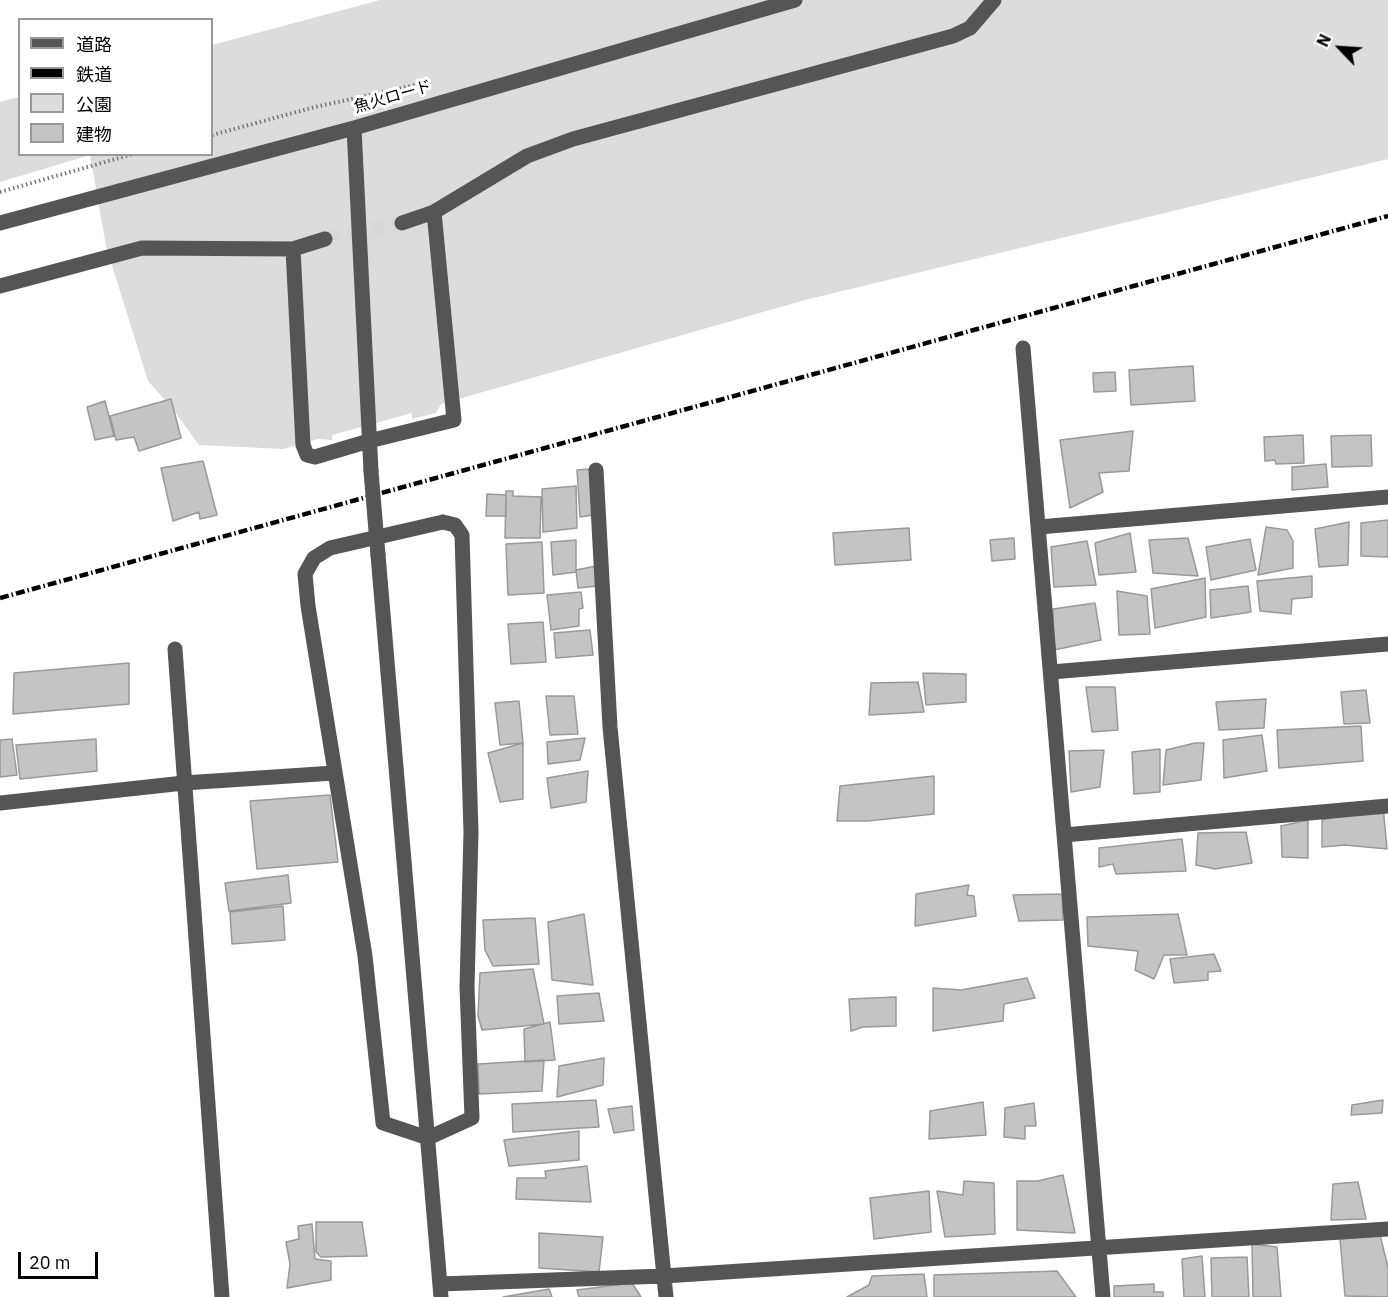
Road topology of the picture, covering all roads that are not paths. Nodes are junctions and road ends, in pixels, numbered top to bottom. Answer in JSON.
{"nodes":[{"id":1,"x":795,"y":0,"type":"edge"},
{"id":2,"x":994,"y":0,"type":"edge"},
{"id":3,"x":354,"y":128,"type":"junction"},
{"id":4,"x":434,"y":212,"type":"junction"},
{"id":5,"x":0,"y":223,"type":"edge"},
{"id":6,"x":402,"y":223,"type":"tunnel mouth"},
{"id":7,"x":325,"y":239,"type":"tunnel mouth"},
{"id":8,"x":293,"y":249,"type":"junction"},
{"id":9,"x":0,"y":286,"type":"edge"},
{"id":10,"x":1023,"y":348,"type":"dead end"},
{"id":11,"x":369,"y":441,"type":"junction"},
{"id":12,"x":596,"y":470,"type":"dead end"},
{"id":13,"x":1388,"y":498,"type":"edge"},
{"id":14,"x":1039,"y":527,"type":"junction"},
{"id":15,"x":1388,"y":644,"type":"edge"},
{"id":16,"x":175,"y":649,"type":"dead end"},
{"id":17,"x":1051,"y":672,"type":"junction"},
{"id":18,"x":334,"y":773,"type":"junction"},
{"id":19,"x":184,"y":783,"type":"junction"},
{"id":20,"x":0,"y":803,"type":"edge"},
{"id":21,"x":1388,"y":806,"type":"edge"},
{"id":22,"x":1064,"y":835,"type":"junction"},
{"id":23,"x":428,"y":1138,"type":"junction"},
{"id":24,"x":1388,"y":1229,"type":"edge"},
{"id":25,"x":1099,"y":1249,"type":"junction"},
{"id":26,"x":664,"y":1276,"type":"junction"},
{"id":27,"x":441,"y":1290,"type":"edge"},
{"id":28,"x":222,"y":1297,"type":"edge"},
{"id":29,"x":666,"y":1297,"type":"edge"},
{"id":30,"x":1103,"y":1297,"type":"edge"}],
"edges":[{"from":1,"to":3,"type":"street","name":"魚火ロード"},
{"from":2,"to":4,"type":"street"},
{"from":3,"to":5,"type":"street","name":"魚火ロード"},
{"from":3,"to":11,"type":"street"},
{"from":4,"to":6,"type":"street"},
{"from":4,"to":11,"type":"street"},
{"from":7,"to":8,"type":"street"},
{"from":8,"to":9,"type":"street"},
{"from":8,"to":11,"type":"street"},
{"from":10,"to":14,"type":"street"},
{"from":11,"to":23,"type":"street","bridge":true},
{"from":12,"to":26,"type":"street"},
{"from":13,"to":14,"type":"street"},
{"from":14,"to":17,"type":"street"},
{"from":15,"to":17,"type":"street"},
{"from":16,"to":19,"type":"street"},
{"from":17,"to":22,"type":"street"},
{"from":18,"to":19,"type":"street"},
{"from":18,"to":23,"type":"street"},
{"from":18,"to":23,"type":"street"},
{"from":19,"to":20,"type":"street"},
{"from":19,"to":28,"type":"street"},
{"from":21,"to":22,"type":"street"},
{"from":22,"to":25,"type":"street"},
{"from":23,"to":27,"type":"street"},
{"from":24,"to":25,"type":"street"},
{"from":25,"to":26,"type":"street"},
{"from":25,"to":30,"type":"street"},
{"from":26,"to":27,"type":"street"},
{"from":26,"to":29,"type":"street"}]}
